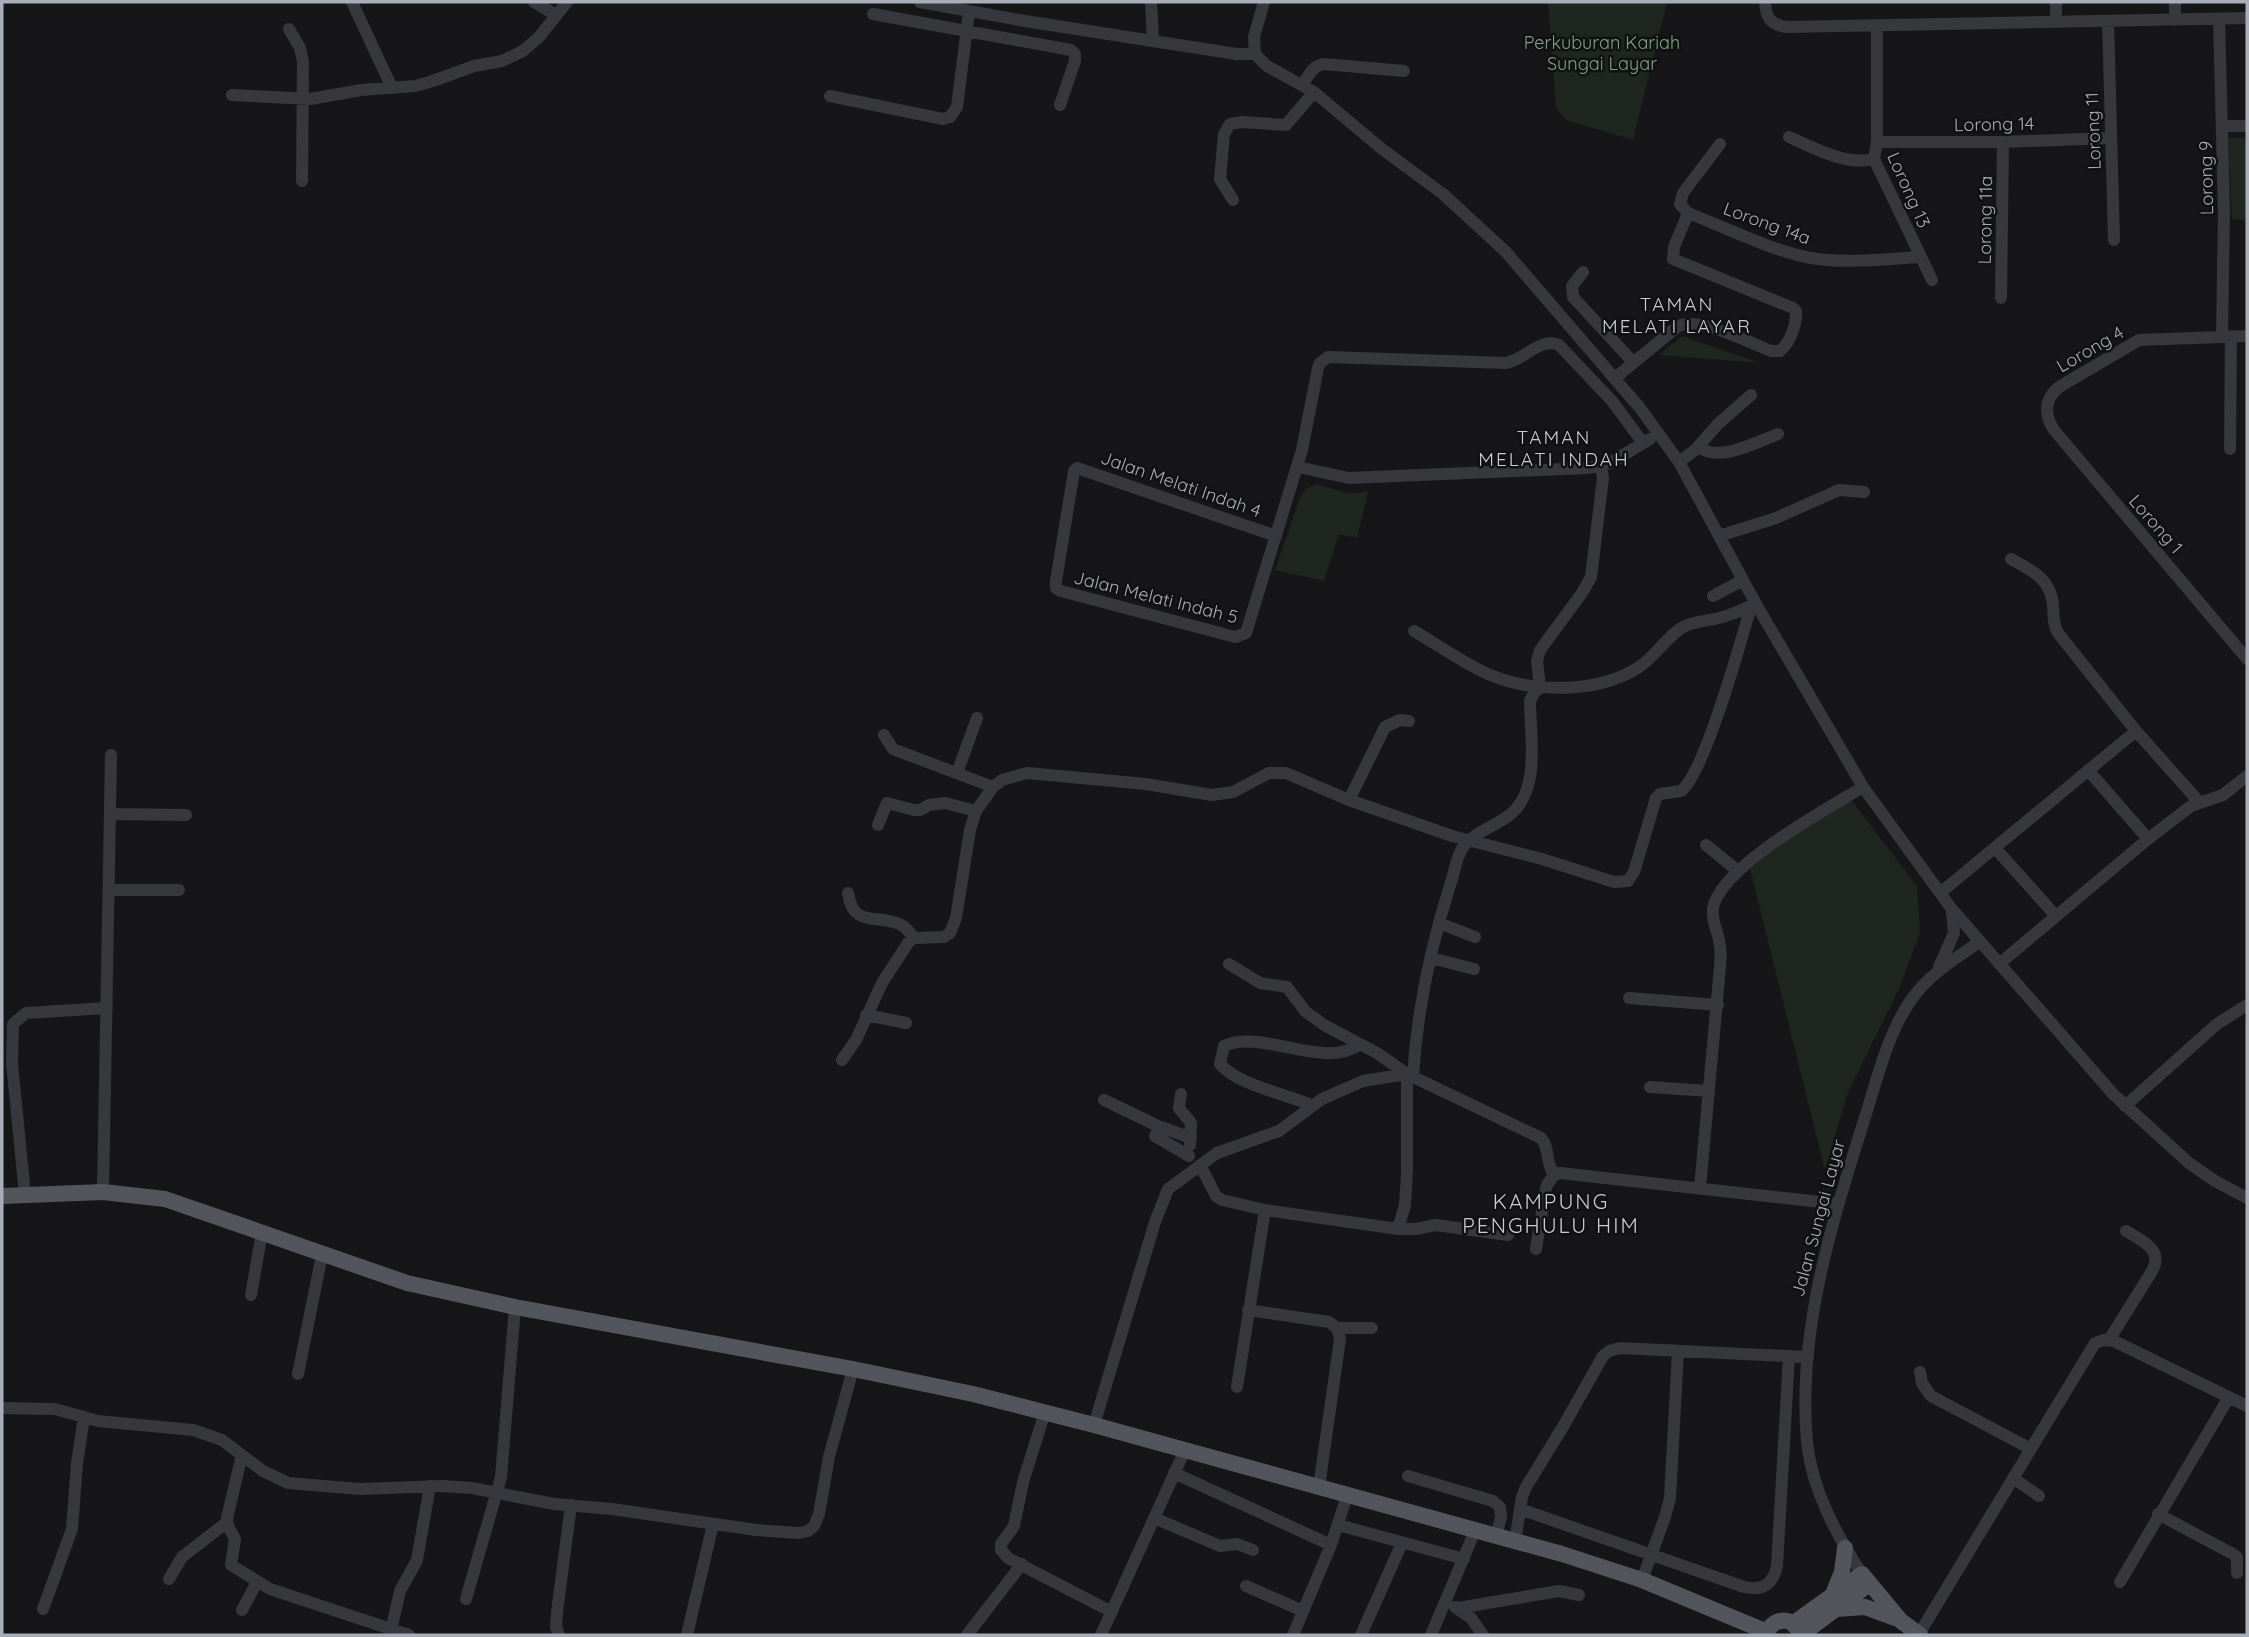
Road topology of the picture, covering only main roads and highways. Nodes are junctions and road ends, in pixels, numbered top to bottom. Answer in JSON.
{"nodes":[{"id":1,"x":2,"y":1196,"type":"edge"},
{"id":2,"x":1845,"y":1548,"type":"road end"},
{"id":3,"x":1834,"y":1602,"type":"junction"},
{"id":4,"x":1901,"y":1621,"type":"junction"},
{"id":5,"x":1798,"y":1631,"type":"edge"},
{"id":6,"x":1766,"y":1633,"type":"edge"},
{"id":7,"x":1919,"y":1635,"type":"edge"}],
"edges":[{"from":1,"to":6,"type":"main road"},
{"from":2,"to":3,"type":"main road"},
{"from":3,"to":4,"type":"main road"},
{"from":3,"to":4,"type":"main road","name":"Jalan Sungai Layar"},
{"from":3,"to":5,"type":"main road"},
{"from":4,"to":7,"type":"main road","name":"Jalan Sungai Layar"},
{"from":5,"to":6,"type":"main road"}]}
